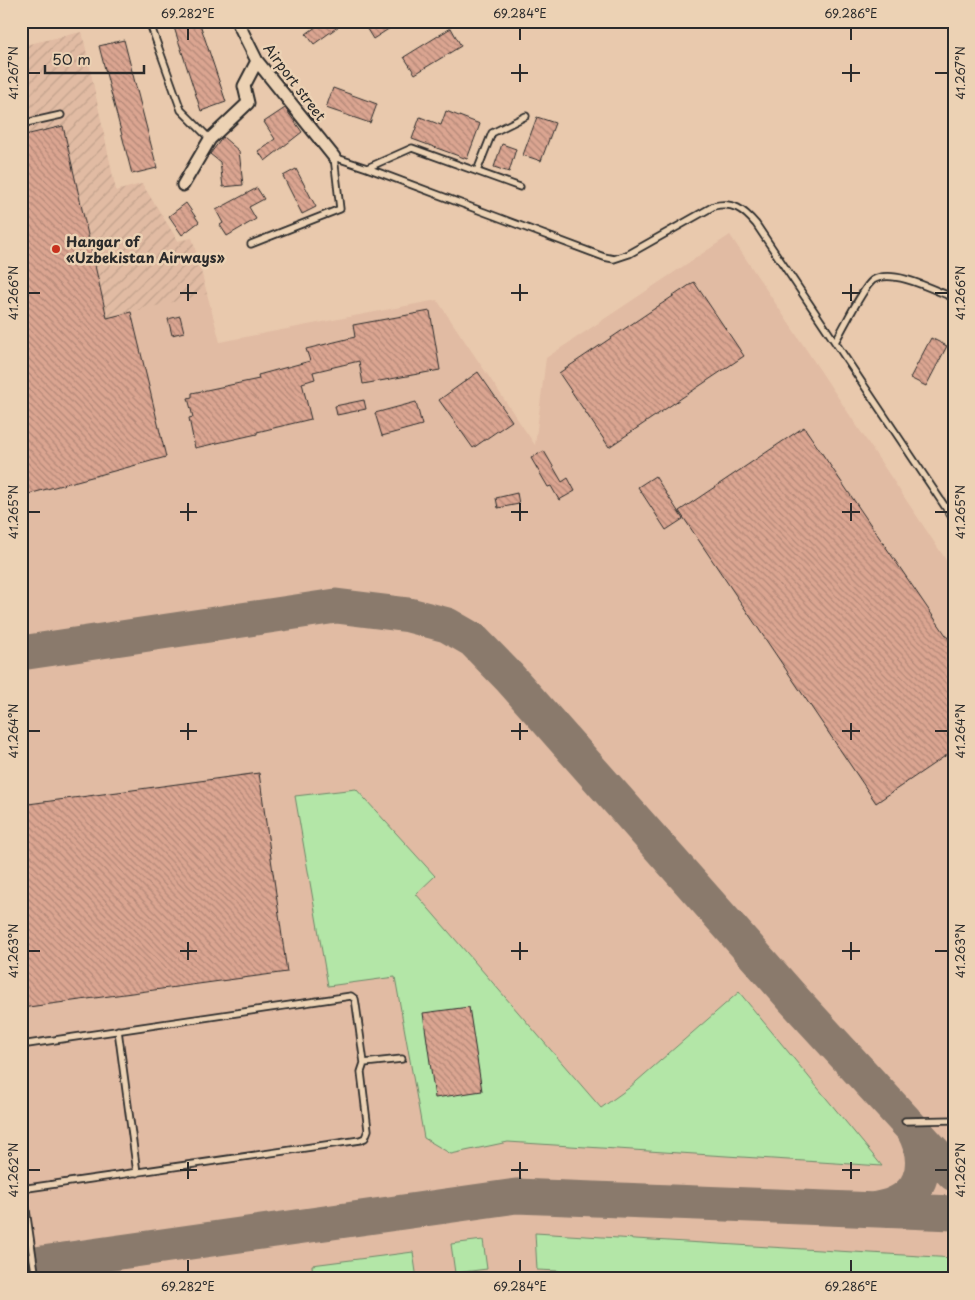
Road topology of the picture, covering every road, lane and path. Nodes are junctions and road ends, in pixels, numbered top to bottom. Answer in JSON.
{"nodes":[{"id":1,"x":149,"y":21,"type":"edge"},
{"id":2,"x":237,"y":21,"type":"edge"},
{"id":3,"x":257,"y":61,"type":"junction"},
{"id":4,"x":61,"y":115,"type":"dead end"},
{"id":5,"x":526,"y":116,"type":"dead end"},
{"id":6,"x":21,"y":124,"type":"edge"},
{"id":7,"x":210,"y":139,"type":"junction"},
{"id":8,"x":334,"y":157,"type":"junction"},
{"id":9,"x":367,"y":168,"type":"junction"},
{"id":10,"x":477,"y":171,"type":"junction"},
{"id":11,"x":183,"y":185,"type":"dead end"},
{"id":12,"x":520,"y":188,"type":"dead end"},
{"id":13,"x":251,"y":244,"type":"dead end"},
{"id":14,"x":954,"y":298,"type":"edge"},
{"id":15,"x":835,"y":342,"type":"junction"},
{"id":16,"x":954,"y":520,"type":"edge"},
{"id":17,"x":118,"y":1030,"type":"junction"},
{"id":18,"x":21,"y":1044,"type":"edge"},
{"id":19,"x":402,"y":1059,"type":"dead end"},
{"id":20,"x":364,"y":1063,"type":"junction"},
{"id":21,"x":954,"y":1120,"type":"edge"},
{"id":22,"x":906,"y":1121,"type":"dead end"},
{"id":23,"x":137,"y":1173,"type":"junction"},
{"id":24,"x":22,"y":1189,"type":"edge"},
{"id":25,"x":36,"y":1279,"type":"edge"}],
"edges":[{"from":1,"to":7,"type":"lane"},
{"from":2,"to":3,"type":"street","name":"Аirport street"},
{"from":3,"to":7,"type":"street"},
{"from":3,"to":8,"type":"street","name":"Аirport street"},
{"from":4,"to":6,"type":"lane"},
{"from":5,"to":10,"type":"lane"},
{"from":7,"to":11,"type":"street"},
{"from":8,"to":9,"type":"lane"},
{"from":8,"to":13,"type":"lane"},
{"from":9,"to":10,"type":"lane"},
{"from":9,"to":15,"type":"lane"},
{"from":10,"to":12,"type":"lane"},
{"from":14,"to":15,"type":"lane"},
{"from":15,"to":16,"type":"lane"},
{"from":17,"to":18,"type":"lane"},
{"from":17,"to":20,"type":"lane"},
{"from":17,"to":23,"type":"lane"},
{"from":19,"to":20,"type":"lane"},
{"from":20,"to":23,"type":"lane"},
{"from":21,"to":22,"type":"lane"},
{"from":23,"to":24,"type":"lane"},
{"from":24,"to":25,"type":"lane"}]}
